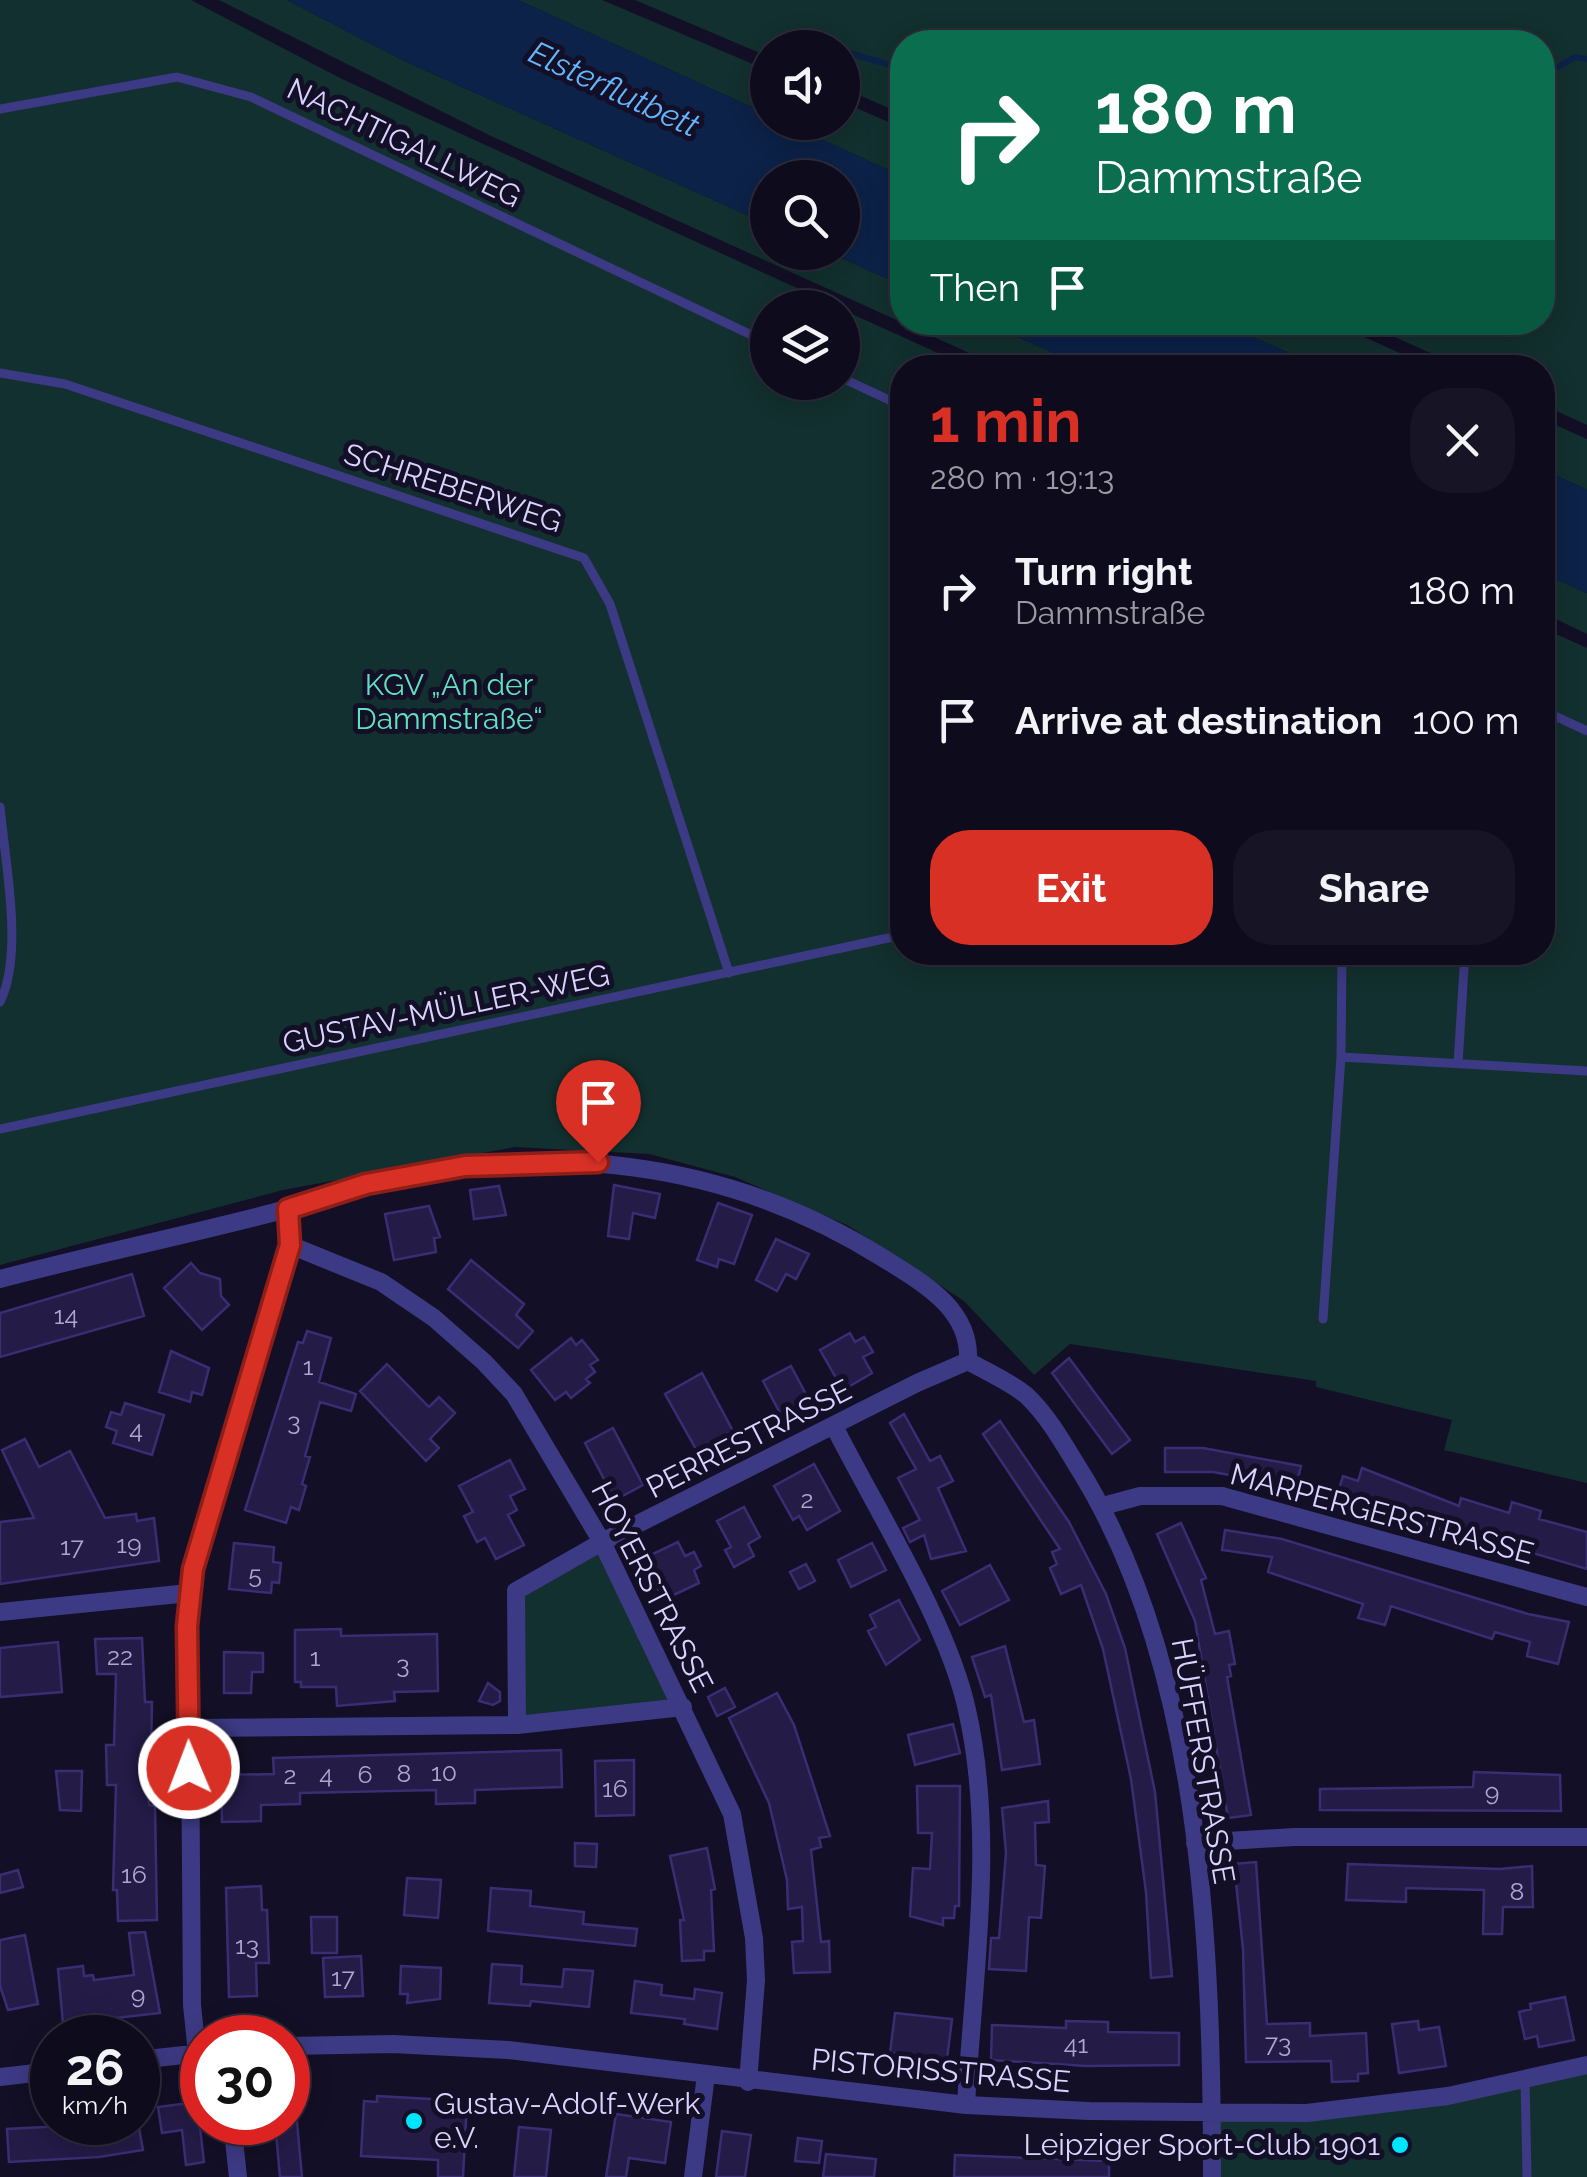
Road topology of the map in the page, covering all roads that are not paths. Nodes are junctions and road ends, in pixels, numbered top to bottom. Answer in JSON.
{"nodes":[{"id":1,"x":0,"y":109,"type":"edge"},
{"id":2,"x":750,"y":334,"type":"edge"},
{"id":3,"x":0,"y":373,"type":"edge"},
{"id":4,"x":860,"y":386,"type":"edge"},
{"id":5,"x":890,"y":400,"type":"edge"},
{"id":6,"x":1555,"y":716,"type":"edge"},
{"id":7,"x":1587,"y":731,"type":"edge"},
{"id":8,"x":0,"y":807,"type":"edge"},
{"id":9,"x":890,"y":938,"type":"edge"},
{"id":10,"x":1342,"y":965,"type":"edge"},
{"id":11,"x":1464,"y":965,"type":"edge"},
{"id":12,"x":729,"y":973,"type":"junction"},
{"id":13,"x":0,"y":1002,"type":"edge"},
{"id":14,"x":1340,"y":1057,"type":"junction"},
{"id":15,"x":1458,"y":1064,"type":"junction"},
{"id":16,"x":1587,"y":1072,"type":"edge"},
{"id":17,"x":0,"y":1129,"type":"edge"},
{"id":18,"x":288,"y":1209,"type":"junction"},
{"id":19,"x":290,"y":1245,"type":"junction"},
{"id":20,"x":0,"y":1279,"type":"edge"},
{"id":21,"x":1322,"y":1320,"type":"dead end"},
{"id":22,"x":968,"y":1362,"type":"junction"},
{"id":23,"x":835,"y":1428,"type":"junction"},
{"id":24,"x":1103,"y":1506,"type":"junction"},
{"id":25,"x":602,"y":1542,"type":"junction"},
{"id":26,"x":189,"y":1593,"type":"junction"},
{"id":27,"x":1587,"y":1597,"type":"edge"},
{"id":28,"x":0,"y":1612,"type":"edge"},
{"id":29,"x":683,"y":1706,"type":"junction"},
{"id":30,"x":516,"y":1725,"type":"junction"},
{"id":31,"x":188,"y":1728,"type":"junction"},
{"id":32,"x":1587,"y":1837,"type":"edge"},
{"id":33,"x":1194,"y":1843,"type":"junction"},
{"id":34,"x":194,"y":2015,"type":"edge"},
{"id":35,"x":310,"y":2046,"type":"edge"},
{"id":36,"x":1587,"y":2065,"type":"edge"},
{"id":37,"x":30,"y":2074,"type":"edge"},
{"id":38,"x":706,"y":2075,"type":"junction"},
{"id":39,"x":0,"y":2077,"type":"edge"},
{"id":40,"x":1526,"y":2079,"type":"junction"},
{"id":41,"x":748,"y":2082,"type":"junction"},
{"id":42,"x":966,"y":2105,"type":"junction"},
{"id":43,"x":1212,"y":2110,"type":"junction"},
{"id":44,"x":235,"y":2145,"type":"edge"},
{"id":45,"x":238,"y":2177,"type":"edge"},
{"id":46,"x":693,"y":2177,"type":"edge"},
{"id":47,"x":1212,"y":2177,"type":"edge"},
{"id":48,"x":1527,"y":2177,"type":"edge"}],
"edges":[{"from":1,"to":2,"type":"lane","name":"NACHTIGALLWEG"},
{"from":3,"to":12,"type":"lane","name":"SCHREBERWEG"},
{"from":4,"to":5,"type":"lane"},
{"from":6,"to":7,"type":"lane"},
{"from":8,"to":13,"type":"lane"},
{"from":9,"to":12,"type":"lane","name":"GUSTAV-MÜLLER-WEG"},
{"from":10,"to":14,"type":"lane"},
{"from":11,"to":15,"type":"lane"},
{"from":12,"to":17,"type":"lane","name":"GUSTAV-MÜLLER-WEG"},
{"from":14,"to":15,"type":"lane"},
{"from":14,"to":21,"type":"lane"},
{"from":15,"to":16,"type":"lane"},
{"from":18,"to":19,"type":"street"},
{"from":18,"to":20,"type":"street"},
{"from":18,"to":22,"type":"street"},
{"from":19,"to":25,"type":"street","name":"HOYERSTRASSE"},
{"from":19,"to":26,"type":"street"},
{"from":22,"to":23,"type":"street","name":"PERRESTRASSE"},
{"from":22,"to":24,"type":"street","name":"HÜFFERSTRASSE"},
{"from":23,"to":25,"type":"street","name":"PERRESTRASSE"},
{"from":23,"to":42,"type":"street"},
{"from":24,"to":27,"type":"street","name":"MARPERGERSTRASSE"},
{"from":24,"to":33,"type":"street","name":"HÜFFERSTRASSE"},
{"from":25,"to":29,"type":"street","name":"HOYERSTRASSE"},
{"from":25,"to":30,"type":"street","name":"PERRESTRASSE"},
{"from":26,"to":28,"type":"street"},
{"from":26,"to":31,"type":"street"},
{"from":29,"to":30,"type":"street"},
{"from":29,"to":41,"type":"street","name":"HOYERSTRASSE"},
{"from":30,"to":31,"type":"street"},
{"from":31,"to":34,"type":"street"},
{"from":32,"to":33,"type":"street"},
{"from":33,"to":43,"type":"street","name":"HÜFFERSTRASSE"},
{"from":35,"to":38,"type":"street","name":"PISTORISSTRASSE"},
{"from":36,"to":40,"type":"street","name":"PISTORISSTRASSE"},
{"from":37,"to":39,"type":"street"},
{"from":38,"to":41,"type":"street","name":"PISTORISSTRASSE"},
{"from":38,"to":46,"type":"street"},
{"from":40,"to":43,"type":"street","name":"PISTORISSTRASSE"},
{"from":40,"to":48,"type":"lane"},
{"from":41,"to":42,"type":"street","name":"PISTORISSTRASSE"},
{"from":42,"to":43,"type":"street","name":"PISTORISSTRASSE"},
{"from":43,"to":47,"type":"street","name":"HÜFFERSTRASSE"},
{"from":44,"to":45,"type":"street"}]}
